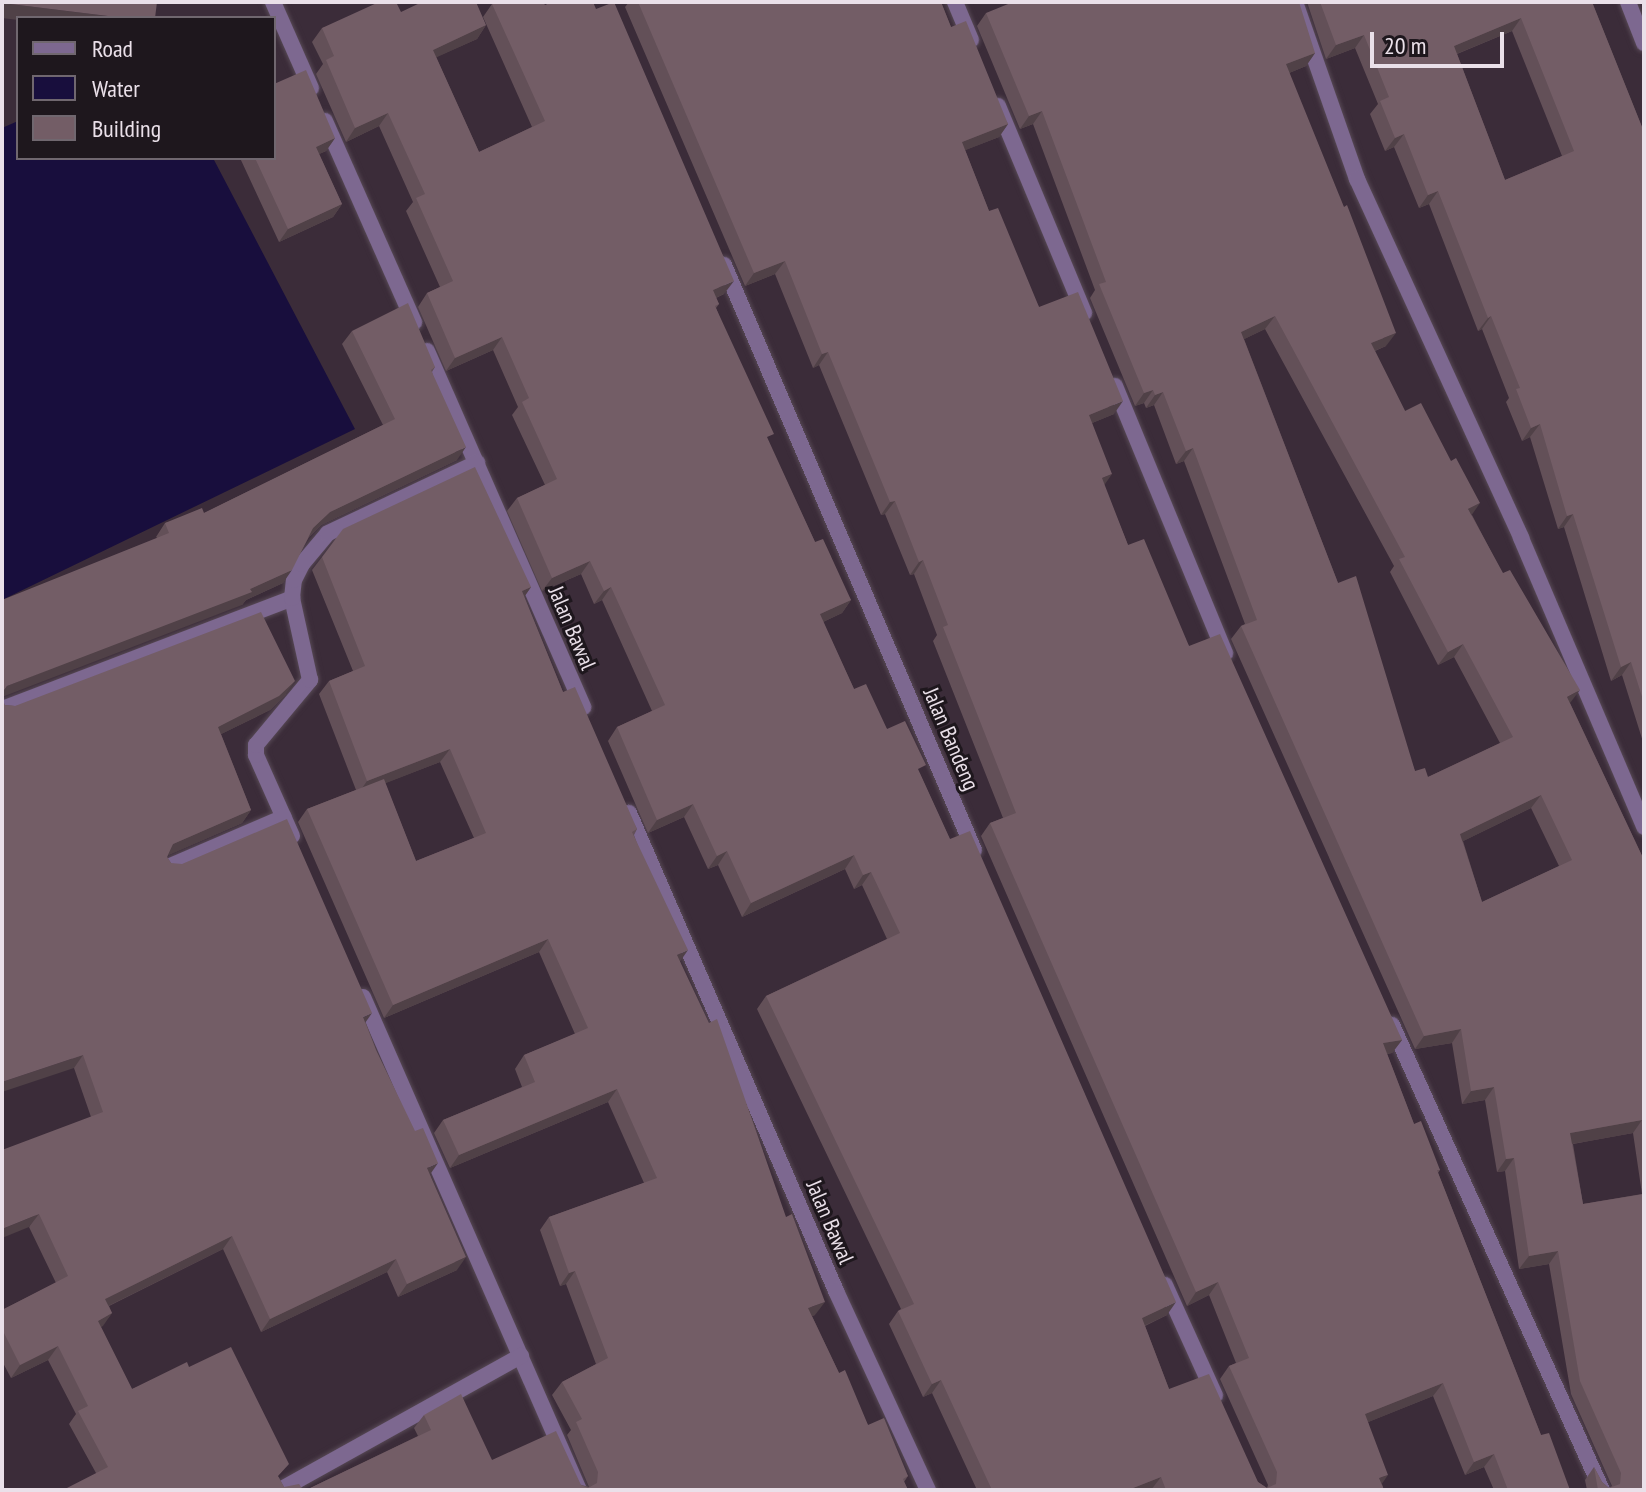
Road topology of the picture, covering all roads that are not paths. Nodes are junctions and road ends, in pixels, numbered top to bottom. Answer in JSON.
{"nodes":[{"id":1,"x":273,"y":2,"type":"edge"},
{"id":2,"x":955,"y":2,"type":"edge"},
{"id":3,"x":1295,"y":2,"type":"edge"},
{"id":4,"x":1628,"y":2,"type":"edge"},
{"id":5,"x":1644,"y":43,"type":"edge"},
{"id":6,"x":980,"y":61,"type":"edge"},
{"id":7,"x":992,"y":90,"type":"edge"},
{"id":8,"x":717,"y":249,"type":"edge"},
{"id":9,"x":1089,"y":325,"type":"edge"},
{"id":10,"x":1107,"y":369,"type":"edge"},
{"id":11,"x":477,"y":463,"type":"junction"},
{"id":12,"x":292,"y":598,"type":"junction"},
{"id":13,"x":1229,"y":662,"type":"edge"},
{"id":14,"x":2,"y":709,"type":"edge"},
{"id":15,"x":590,"y":725,"type":"edge"},
{"id":16,"x":622,"y":797,"type":"edge"},
{"id":17,"x":284,"y":817,"type":"junction"},
{"id":18,"x":1644,"y":827,"type":"edge"},
{"id":19,"x":296,"y":846,"type":"edge"},
{"id":20,"x":168,"y":867,"type":"edge"},
{"id":21,"x":984,"y":873,"type":"edge"},
{"id":22,"x":354,"y":978,"type":"edge"},
{"id":23,"x":1385,"y":1011,"type":"edge"},
{"id":24,"x":1155,"y":1262,"type":"edge"},
{"id":25,"x":521,"y":1356,"type":"junction"},
{"id":26,"x":1219,"y":1405,"type":"edge"},
{"id":27,"x":280,"y":1490,"type":"edge"},
{"id":28,"x":579,"y":1490,"type":"edge"},
{"id":29,"x":928,"y":1490,"type":"edge"},
{"id":30,"x":1602,"y":1490,"type":"edge"}],
"edges":[{"from":1,"to":11,"type":"street","name":"Jalan Bawal"},
{"from":2,"to":6,"type":"street"},
{"from":3,"to":18,"type":"street"},
{"from":4,"to":5,"type":"street"},
{"from":7,"to":9,"type":"street"},
{"from":8,"to":21,"type":"street","name":"Jalan Bandeng"},
{"from":10,"to":13,"type":"street"},
{"from":11,"to":12,"type":"street"},
{"from":11,"to":15,"type":"street","name":"Jalan Bawal"},
{"from":12,"to":14,"type":"street"},
{"from":12,"to":17,"type":"street"},
{"from":16,"to":29,"type":"street","name":"Jalan Bawal"},
{"from":17,"to":19,"type":"street"},
{"from":17,"to":20,"type":"street"},
{"from":22,"to":25,"type":"street"},
{"from":23,"to":30,"type":"street"},
{"from":24,"to":26,"type":"street"},
{"from":25,"to":27,"type":"street"},
{"from":25,"to":28,"type":"street"}]}
